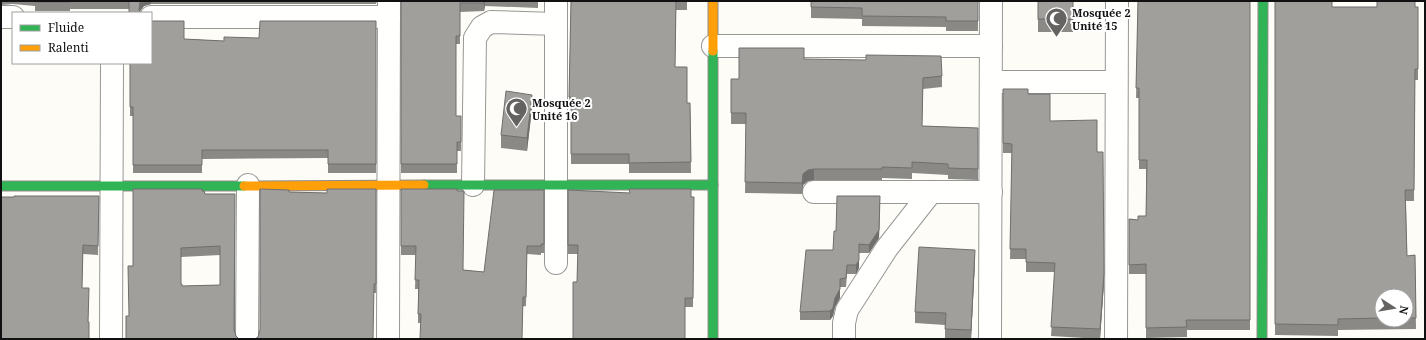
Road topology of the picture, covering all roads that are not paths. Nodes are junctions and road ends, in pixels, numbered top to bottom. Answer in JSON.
{"nodes":[{"id":1,"x":556,"y":1,"type":"edge"},
{"id":2,"x":713,"y":1,"type":"edge"},
{"id":3,"x":991,"y":1,"type":"edge"},
{"id":4,"x":1117,"y":1,"type":"edge"},
{"id":5,"x":1263,"y":1,"type":"edge"},
{"id":6,"x":389,"y":9,"type":"edge"},
{"id":7,"x":1,"y":17,"type":"edge"},
{"id":8,"x":12,"y":17,"type":"edge"},
{"id":9,"x":152,"y":17,"type":"edge"},
{"id":10,"x":556,"y":24,"type":"junction"},
{"id":11,"x":713,"y":46,"type":"junction"},
{"id":12,"x":991,"y":46,"type":"junction"},
{"id":13,"x":112,"y":64,"type":"edge"},
{"id":14,"x":991,"y":82,"type":"junction"},
{"id":15,"x":1116,"y":82,"type":"junction"},
{"id":16,"x":388,"y":185,"type":"junction"},
{"id":17,"x":473,"y":185,"type":"junction"},
{"id":18,"x":556,"y":185,"type":"junction"},
{"id":19,"x":713,"y":185,"type":"junction"},
{"id":20,"x":1,"y":186,"type":"edge"},
{"id":21,"x":112,"y":186,"type":"junction"},
{"id":22,"x":248,"y":186,"type":"junction"},
{"id":23,"x":814,"y":192,"type":"dead end"},
{"id":24,"x":931,"y":192,"type":"junction"},
{"id":25,"x":990,"y":192,"type":"junction"},
{"id":26,"x":556,"y":263,"type":"dead end"},
{"id":27,"x":111,"y":339,"type":"edge"},
{"id":28,"x":247,"y":339,"type":"edge"},
{"id":29,"x":388,"y":339,"type":"edge"},
{"id":30,"x":712,"y":339,"type":"edge"},
{"id":31,"x":844,"y":339,"type":"edge"},
{"id":32,"x":990,"y":339,"type":"edge"},
{"id":33,"x":1116,"y":339,"type":"edge"},
{"id":34,"x":1262,"y":339,"type":"edge"}],
"edges":[{"from":1,"to":10,"type":"street"},
{"from":2,"to":11,"type":"street"},
{"from":3,"to":12,"type":"street"},
{"from":4,"to":15,"type":"street"},
{"from":5,"to":34,"type":"street"},
{"from":6,"to":9,"type":"street"},
{"from":6,"to":16,"type":"street"},
{"from":7,"to":8,"type":"street"},
{"from":10,"to":17,"type":"street"},
{"from":10,"to":18,"type":"street"},
{"from":11,"to":12,"type":"street"},
{"from":11,"to":19,"type":"street"},
{"from":12,"to":14,"type":"street"},
{"from":13,"to":21,"type":"street"},
{"from":14,"to":15,"type":"street"},
{"from":14,"to":25,"type":"street"},
{"from":15,"to":33,"type":"street"},
{"from":16,"to":17,"type":"street"},
{"from":16,"to":22,"type":"street"},
{"from":16,"to":29,"type":"street"},
{"from":17,"to":18,"type":"street"},
{"from":18,"to":19,"type":"street"},
{"from":18,"to":26,"type":"street"},
{"from":19,"to":30,"type":"street"},
{"from":20,"to":21,"type":"street"},
{"from":21,"to":22,"type":"street"},
{"from":21,"to":27,"type":"street"},
{"from":22,"to":28,"type":"street"},
{"from":23,"to":24,"type":"street"},
{"from":24,"to":25,"type":"street"},
{"from":24,"to":31,"type":"street"},
{"from":25,"to":32,"type":"street"}]}
